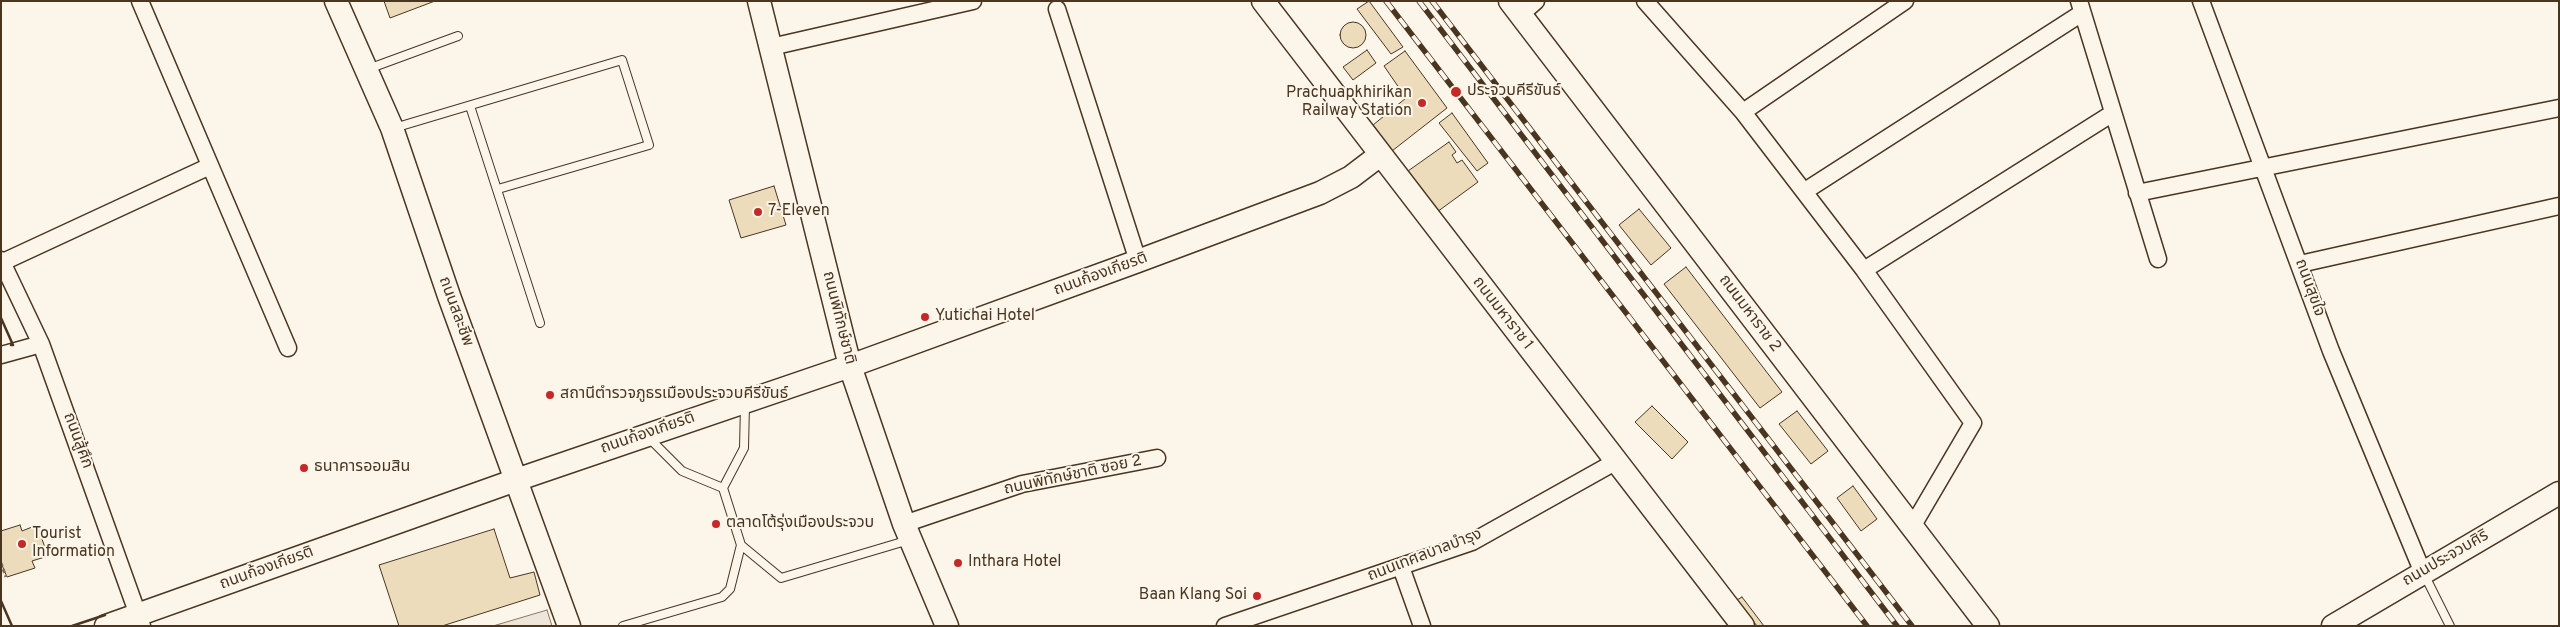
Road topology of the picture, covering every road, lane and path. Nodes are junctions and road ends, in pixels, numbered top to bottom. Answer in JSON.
{"nodes":[{"id":1,"x":140,"y":1,"type":"edge"},
{"id":2,"x":336,"y":1,"type":"edge"},
{"id":3,"x":759,"y":1,"type":"edge"},
{"id":4,"x":973,"y":1,"type":"edge"},
{"id":5,"x":1263,"y":1,"type":"edge"},
{"id":6,"x":1645,"y":1,"type":"edge"},
{"id":7,"x":1905,"y":1,"type":"edge"},
{"id":8,"x":2201,"y":1,"type":"edge"},
{"id":9,"x":1522,"y":6,"type":"edge"},
{"id":10,"x":2081,"y":7,"type":"edge"},
{"id":11,"x":1057,"y":9,"type":"dead end"},
{"id":12,"x":458,"y":36,"type":"dead end"},
{"id":13,"x":771,"y":47,"type":"junction"},
{"id":14,"x":366,"y":69,"type":"junction"},
{"id":15,"x":470,"y":106,"type":"junction"},
{"id":16,"x":2559,"y":108,"type":"edge"},
{"id":17,"x":1743,"y":112,"type":"junction"},
{"id":18,"x":2113,"y":113,"type":"junction"},
{"id":19,"x":392,"y":128,"type":"junction"},
{"id":20,"x":1380,"y":155,"type":"junction"},
{"id":21,"x":210,"y":166,"type":"junction"},
{"id":22,"x":2263,"y":168,"type":"junction"},
{"id":23,"x":498,"y":189,"type":"junction"},
{"id":24,"x":1805,"y":191,"type":"junction"},
{"id":25,"x":2137,"y":193,"type":"junction"},
{"id":26,"x":2559,"y":206,"type":"edge"},
{"id":27,"x":2158,"y":258,"type":"dead end"},
{"id":28,"x":2,"y":261,"type":"edge"},
{"id":29,"x":1138,"y":261,"type":"junction"},
{"id":30,"x":2300,"y":264,"type":"junction"},
{"id":31,"x":1864,"y":270,"type":"junction"},
{"id":32,"x":540,"y":323,"type":"dead end"},
{"id":33,"x":41,"y":344,"type":"junction"},
{"id":34,"x":288,"y":348,"type":"dead end"},
{"id":35,"x":1,"y":355,"type":"edge"},
{"id":36,"x":850,"y":366,"type":"junction"},
{"id":37,"x":745,"y":402,"type":"junction"},
{"id":38,"x":645,"y":435,"type":"junction"},
{"id":39,"x":1157,"y":458,"type":"dead end"},
{"id":40,"x":1615,"y":462,"type":"junction"},
{"id":41,"x":516,"y":480,"type":"junction"},
{"id":42,"x":723,"y":488,"type":"junction"},
{"id":43,"x":2559,"y":493,"type":"edge"},
{"id":44,"x":1912,"y":527,"type":"junction"},
{"id":45,"x":907,"y":532,"type":"junction"},
{"id":46,"x":741,"y":545,"type":"junction"},
{"id":47,"x":1,"y":563,"type":"edge"},
{"id":48,"x":1401,"y":567,"type":"junction"},
{"id":49,"x":2423,"y":573,"type":"junction"},
{"id":50,"x":6,"y":577,"type":"dead end"},
{"id":51,"x":140,"y":620,"type":"edge"},
{"id":52,"x":106,"y":626,"type":"edge"},
{"id":53,"x":568,"y":626,"type":"edge"},
{"id":54,"x":623,"y":626,"type":"edge"},
{"id":55,"x":947,"y":626,"type":"edge"},
{"id":56,"x":1225,"y":626,"type":"edge"},
{"id":57,"x":1422,"y":626,"type":"edge"},
{"id":58,"x":1743,"y":626,"type":"edge"},
{"id":59,"x":1988,"y":626,"type":"edge"},
{"id":60,"x":2333,"y":626,"type":"edge"},
{"id":61,"x":2450,"y":626,"type":"edge"}],
"edges":[{"from":1,"to":21,"type":"street"},
{"from":2,"to":14,"type":"street","name":"ถนนสละชีพ"},
{"from":3,"to":13,"type":"street","name":"ถนนพิทักษ์ชาติ"},
{"from":4,"to":13,"type":"street"},
{"from":5,"to":20,"type":"street","name":"ถนนมหาราช 1"},
{"from":6,"to":17,"type":"street"},
{"from":7,"to":17,"type":"street"},
{"from":8,"to":22,"type":"street","name":"ถนนสุขใจ"},
{"from":9,"to":44,"type":"street","name":"ถนนมหาราช 2"},
{"from":10,"to":18,"type":"street"},
{"from":10,"to":24,"type":"street"},
{"from":11,"to":29,"type":"street"},
{"from":12,"to":14,"type":"lane"},
{"from":13,"to":36,"type":"street","name":"ถนนพิทักษ์ชาติ"},
{"from":14,"to":19,"type":"street","name":"ถนนสละชีพ"},
{"from":15,"to":19,"type":"lane"},
{"from":15,"to":23,"type":"lane"},
{"from":15,"to":23,"type":"lane"},
{"from":16,"to":22,"type":"street"},
{"from":17,"to":24,"type":"street"},
{"from":18,"to":25,"type":"street"},
{"from":18,"to":31,"type":"street"},
{"from":19,"to":41,"type":"street","name":"ถนนสละชีพ"},
{"from":20,"to":29,"type":"street","name":"ถนนก้องเกียรติ"},
{"from":20,"to":40,"type":"street","name":"ถนนมหาราช 1"},
{"from":21,"to":28,"type":"street"},
{"from":21,"to":34,"type":"street"},
{"from":22,"to":25,"type":"street"},
{"from":22,"to":30,"type":"street","name":"ถนนสุขใจ"},
{"from":23,"to":32,"type":"lane"},
{"from":24,"to":31,"type":"street"},
{"from":25,"to":27,"type":"street"},
{"from":26,"to":30,"type":"street"},
{"from":28,"to":33,"type":"street","name":"ถนนสู้ศึก"},
{"from":29,"to":36,"type":"street","name":"ถนนก้องเกียรติ"},
{"from":30,"to":49,"type":"street","name":"ถนนสุขใจ"},
{"from":31,"to":44,"type":"street"},
{"from":33,"to":35,"type":"street"},
{"from":33,"to":51,"type":"street","name":"ถนนสู้ศึก"},
{"from":36,"to":37,"type":"street","name":"ถนนก้องเกียรติ"},
{"from":36,"to":45,"type":"street","name":"ถนนพิทักษ์ชาติ"},
{"from":37,"to":38,"type":"street","name":"ถนนก้องเกียรติ"},
{"from":37,"to":42,"type":"lane"},
{"from":38,"to":41,"type":"street","name":"ถนนก้องเกียรติ"},
{"from":38,"to":42,"type":"lane"},
{"from":39,"to":45,"type":"street","name":"ถนนพิทักษ์ชาติ ซอย 2"},
{"from":40,"to":48,"type":"street","name":"ถนนเทศลบาลบำรุง"},
{"from":40,"to":58,"type":"street","name":"ถนนมหาราช 1"},
{"from":41,"to":51,"type":"street","name":"ถนนก้องเกียรติ"},
{"from":41,"to":53,"type":"street","name":"ถนนสละชีพ"},
{"from":42,"to":46,"type":"lane"},
{"from":43,"to":49,"type":"street","name":"ถนนประจวบศิริ"},
{"from":44,"to":59,"type":"street","name":"ถนนมหาราช 2"},
{"from":45,"to":46,"type":"lane"},
{"from":45,"to":55,"type":"street","name":"ถนนพิทักษ์ชาติ"},
{"from":46,"to":54,"type":"lane"},
{"from":47,"to":50,"type":"path"},
{"from":48,"to":56,"type":"street","name":"ถนนเทศลบาลบำรุง"},
{"from":48,"to":57,"type":"street"},
{"from":49,"to":60,"type":"street","name":"ถนนประจวบศิริ"},
{"from":49,"to":61,"type":"lane"},
{"from":51,"to":52,"type":"street","name":"ถนนก้องเกียรติ"}]}
